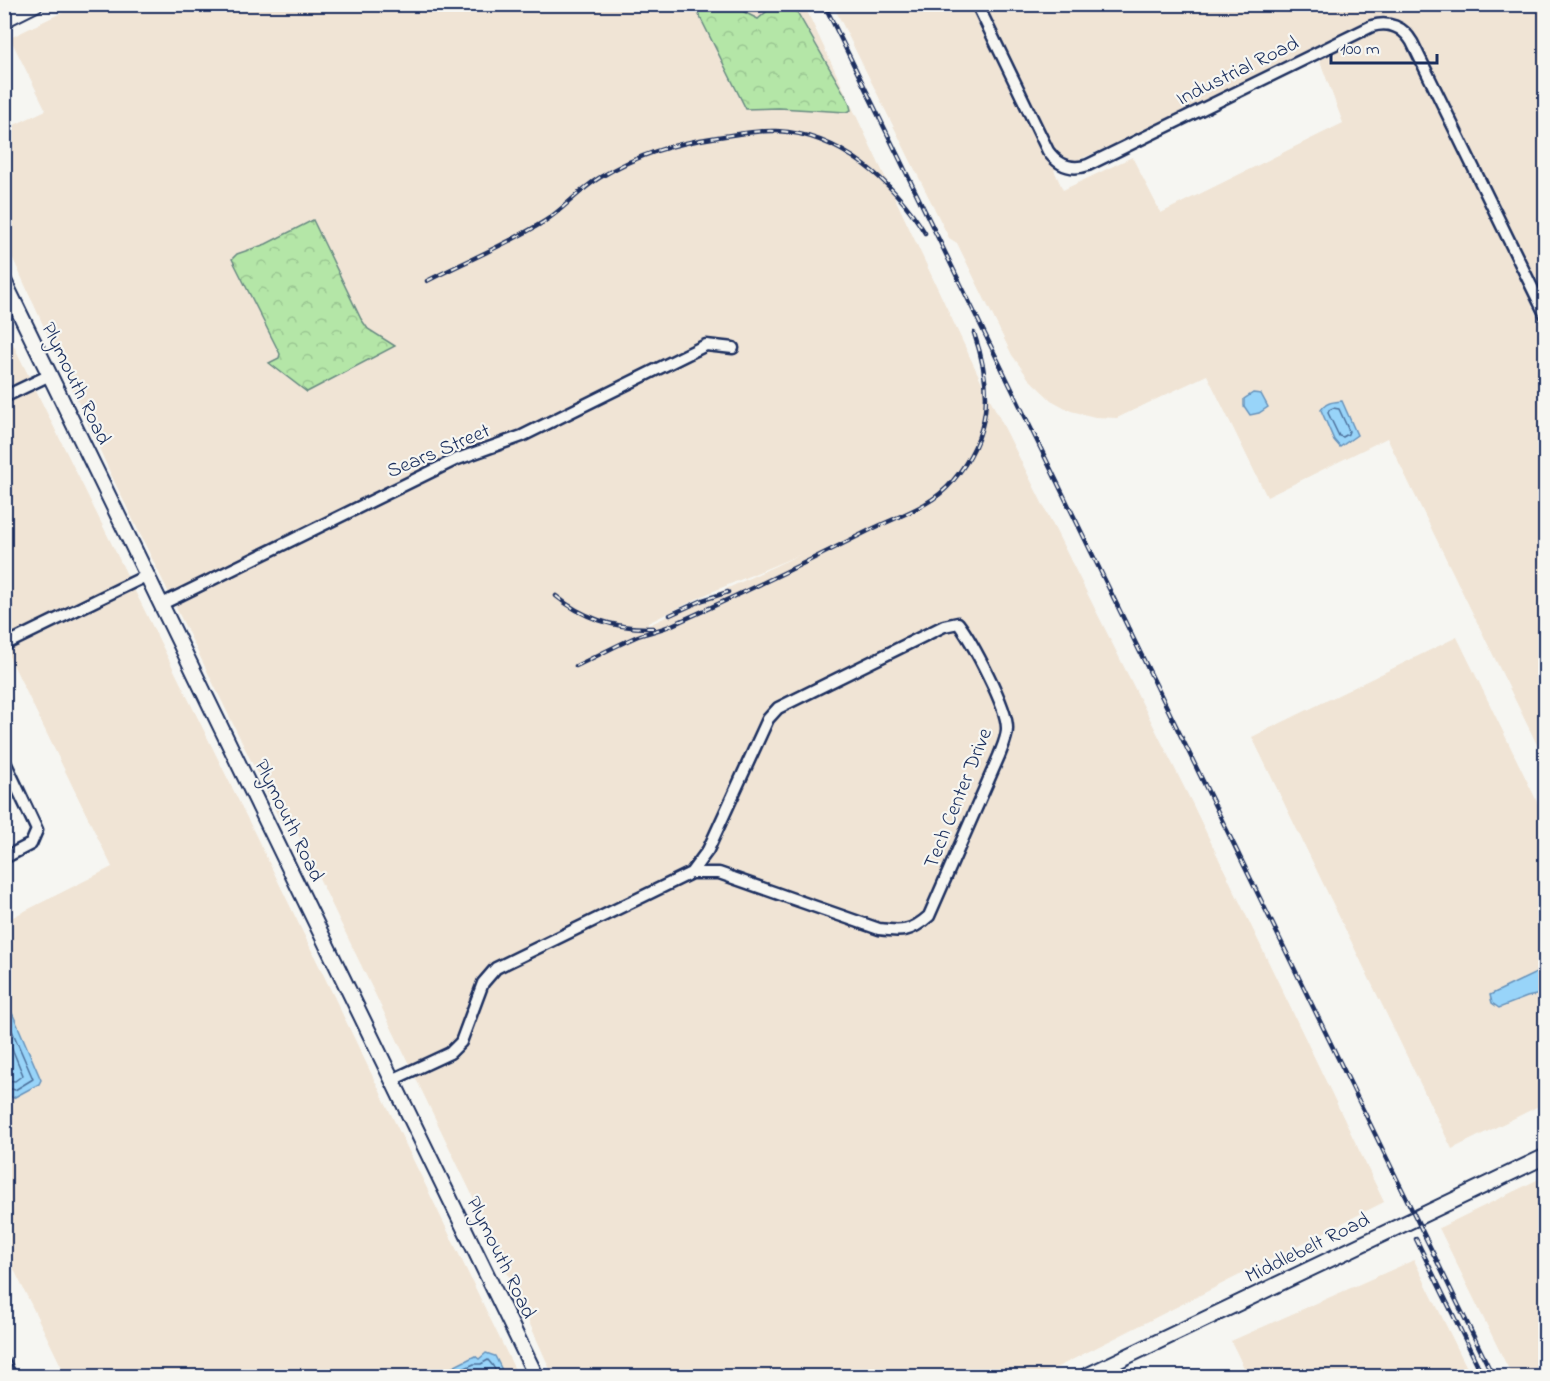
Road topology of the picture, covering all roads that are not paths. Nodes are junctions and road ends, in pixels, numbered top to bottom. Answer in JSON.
{"nodes":[{"id":1,"x":36,"y":4,"type":"edge"},
{"id":2,"x":977,"y":4,"type":"edge"},
{"id":3,"x":4,"y":20,"type":"edge"},
{"id":4,"x":4,"y":282,"type":"edge"},
{"id":5,"x":1545,"y":316,"type":"edge"},
{"id":6,"x":733,"y":348,"type":"dead end"},
{"id":7,"x":50,"y":375,"type":"junction"},
{"id":8,"x":4,"y":397,"type":"edge"},
{"id":9,"x":148,"y":575,"type":"junction"},
{"id":10,"x":162,"y":604,"type":"junction"},
{"id":11,"x":4,"y":645,"type":"edge"},
{"id":12,"x":4,"y":760,"type":"edge"},
{"id":13,"x":4,"y":858,"type":"edge"},
{"id":14,"x":691,"y":873,"type":"junction"},
{"id":15,"x":392,"y":1080,"type":"junction"},
{"id":16,"x":1545,"y":1155,"type":"edge"},
{"id":17,"x":4,"y":1363,"type":"edge"},
{"id":18,"x":11,"y":1377,"type":"edge"},
{"id":19,"x":536,"y":1377,"type":"edge"},
{"id":20,"x":1086,"y":1377,"type":"edge"}],
"edges":[{"from":1,"to":3,"type":"main road"},
{"from":2,"to":5,"type":"street","name":"Industrial Road"},
{"from":4,"to":7,"type":"main road","name":"Plymouth Road"},
{"from":6,"to":10,"type":"street","name":"Sears Street"},
{"from":7,"to":8,"type":"street"},
{"from":7,"to":9,"type":"main road","name":"Plymouth Road"},
{"from":9,"to":10,"type":"main road","name":"Plymouth Road"},
{"from":9,"to":11,"type":"street"},
{"from":10,"to":15,"type":"main road","name":"Plymouth Road"},
{"from":12,"to":13,"type":"street"},
{"from":14,"to":14,"type":"street","name":"Tech Center Drive"},
{"from":14,"to":15,"type":"street","name":"Tech Center Drive"},
{"from":15,"to":19,"type":"main road","name":"Plymouth Road"},
{"from":16,"to":20,"type":"main road","name":"Middlebelt Road"},
{"from":17,"to":18,"type":"street"}]}
